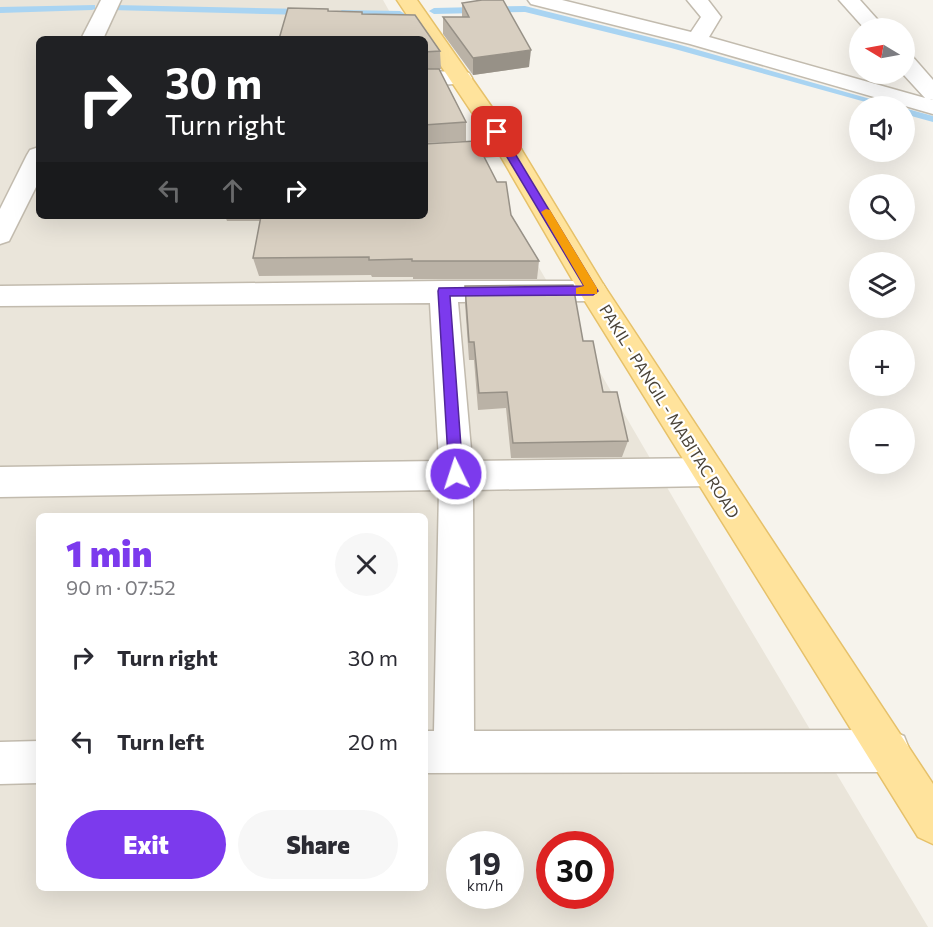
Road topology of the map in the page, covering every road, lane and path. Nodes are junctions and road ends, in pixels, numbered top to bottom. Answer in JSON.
{"nodes":[{"id":1,"x":111,"y":0,"type":"edge"},
{"id":2,"x":408,"y":0,"type":"edge"},
{"id":3,"x":538,"y":0,"type":"edge"},
{"id":4,"x":697,"y":0,"type":"edge"},
{"id":5,"x":849,"y":0,"type":"edge"},
{"id":6,"x":866,"y":18,"type":"edge"},
{"id":7,"x":94,"y":36,"type":"edge"},
{"id":8,"x":697,"y":40,"type":"junction"},
{"id":9,"x":915,"y":73,"type":"edge"},
{"id":10,"x":460,"y":78,"type":"junction"},
{"id":11,"x":428,"y":79,"type":"edge"},
{"id":12,"x":933,"y":93,"type":"edge"},
{"id":13,"x":933,"y":107,"type":"edge"},
{"id":14,"x":509,"y":150,"type":"junction"},
{"id":15,"x":428,"y":153,"type":"edge"},
{"id":16,"x":36,"y":166,"type":"edge"},
{"id":17,"x":0,"y":236,"type":"edge"},
{"id":18,"x":443,"y":291,"type":"junction"},
{"id":19,"x":593,"y":291,"type":"junction"},
{"id":20,"x":0,"y":296,"type":"edge"},
{"id":21,"x":708,"y":472,"type":"junction"},
{"id":22,"x":456,"y":474,"type":"junction"},
{"id":23,"x":0,"y":482,"type":"edge"},
{"id":24,"x":440,"y":751,"type":"edge"},
{"id":25,"x":889,"y":751,"type":"junction"},
{"id":26,"x":36,"y":762,"type":"edge"},
{"id":27,"x":0,"y":763,"type":"edge"},
{"id":28,"x":933,"y":822,"type":"edge"}],
"edges":[{"from":1,"to":7,"type":"street"},
{"from":2,"to":10,"type":"main road","name":"PAKIL - PANGIL - MABITAC ROAD"},
{"from":3,"to":8,"type":"street"},
{"from":4,"to":8,"type":"street"},
{"from":5,"to":6,"type":"street"},
{"from":8,"to":13,"type":"street"},
{"from":9,"to":12,"type":"street"},
{"from":10,"to":11,"type":"street"},
{"from":10,"to":14,"type":"main road","name":"PAKIL - PANGIL - MABITAC ROAD"},
{"from":14,"to":15,"type":"street"},
{"from":14,"to":19,"type":"main road","name":"PAKIL - PANGIL - MABITAC ROAD"},
{"from":16,"to":17,"type":"street"},
{"from":18,"to":19,"type":"street"},
{"from":18,"to":20,"type":"street"},
{"from":18,"to":22,"type":"street"},
{"from":19,"to":21,"type":"main road","name":"PAKIL - PANGIL - MABITAC ROAD"},
{"from":21,"to":22,"type":"street"},
{"from":21,"to":25,"type":"main road","name":"PAKIL - PANGIL - MABITAC ROAD"},
{"from":22,"to":23,"type":"street"},
{"from":22,"to":24,"type":"street"},
{"from":24,"to":25,"type":"street"},
{"from":25,"to":28,"type":"main road","name":"PAKIL - PANGIL - MABITAC ROAD"},
{"from":26,"to":27,"type":"street"}]}
